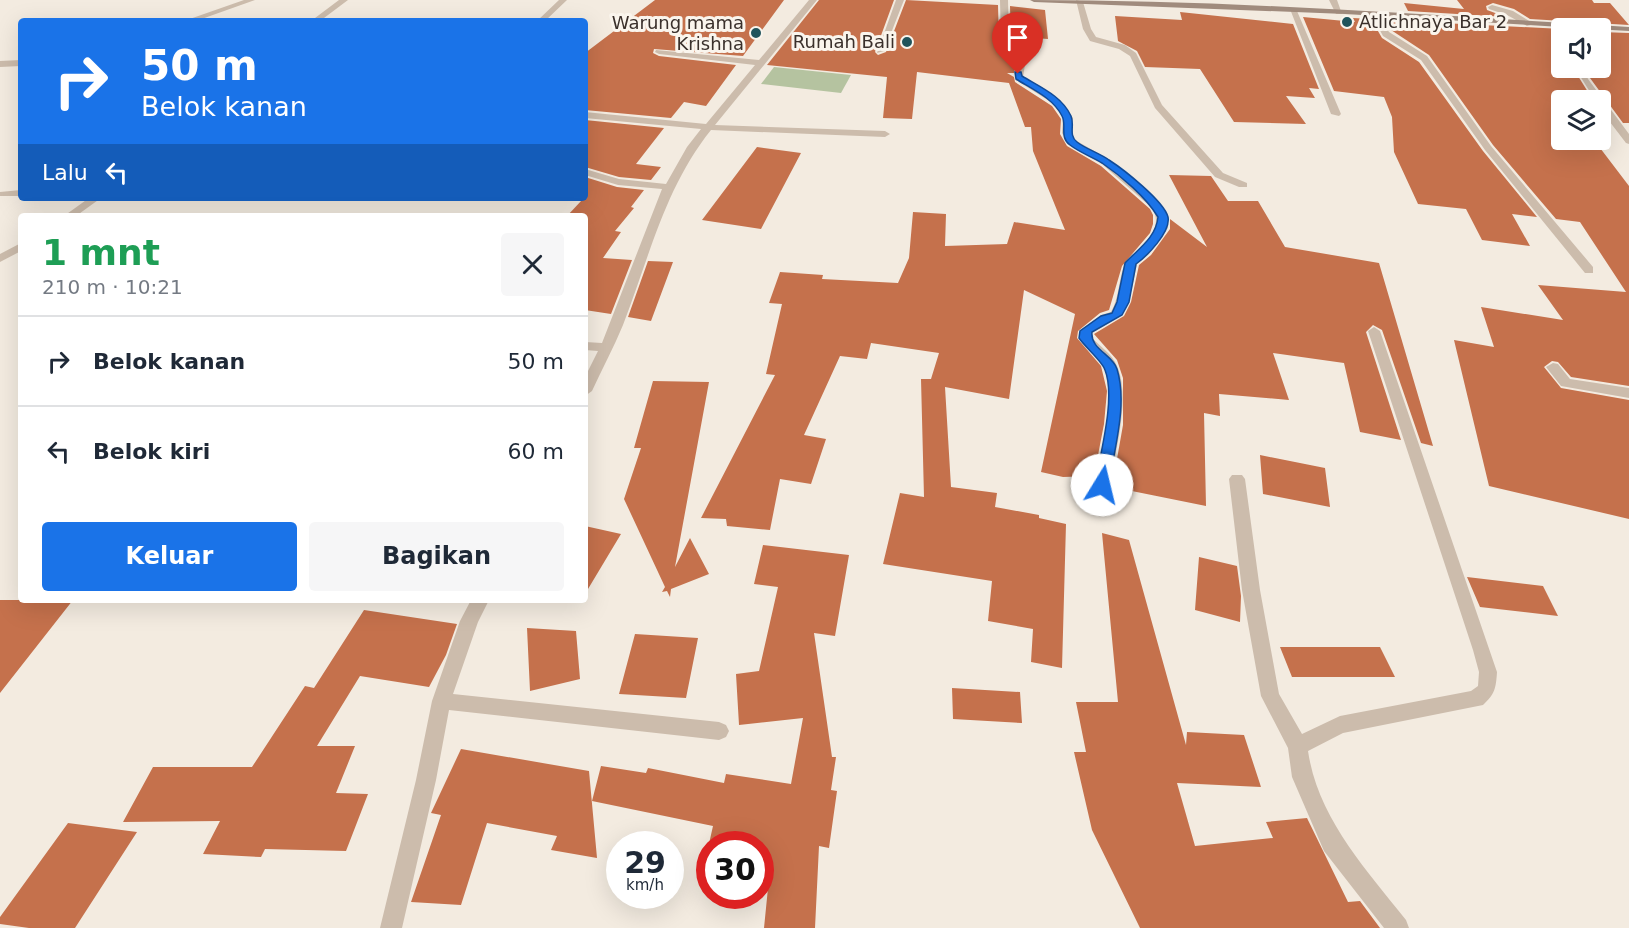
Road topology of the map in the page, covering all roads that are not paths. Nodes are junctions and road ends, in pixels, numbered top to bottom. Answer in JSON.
{"nodes":[{"id":1,"x":251,"y":0,"type":"edge"},
{"id":2,"x":344,"y":0,"type":"edge"},
{"id":3,"x":563,"y":0,"type":"edge"},
{"id":4,"x":813,"y":0,"type":"edge"},
{"id":5,"x":900,"y":0,"type":"edge"},
{"id":6,"x":1004,"y":0,"type":"edge"},
{"id":7,"x":1034,"y":0,"type":"edge"},
{"id":8,"x":1334,"y":0,"type":"edge"},
{"id":9,"x":1079,"y":2,"type":"junction"},
{"id":10,"x":1178,"y":3,"type":"edge"},
{"id":11,"x":1492,"y":8,"type":"dead end"},
{"id":12,"x":1293,"y":11,"type":"junction"},
{"id":13,"x":1339,"y":12,"type":"junction"},
{"id":14,"x":1373,"y":14,"type":"junction"},
{"id":15,"x":197,"y":18,"type":"edge"},
{"id":16,"x":319,"y":18,"type":"edge"},
{"id":17,"x":544,"y":18,"type":"edge"},
{"id":18,"x":1530,"y":24,"type":"junction"},
{"id":19,"x":1551,"y":26,"type":"edge"},
{"id":20,"x":1611,"y":28,"type":"edge"},
{"id":21,"x":1629,"y":29,"type":"edge"},
{"id":22,"x":659,"y":51,"type":"dead end"},
{"id":23,"x":880,"y":51,"type":"dead end"},
{"id":24,"x":18,"y":63,"type":"edge"},
{"id":25,"x":760,"y":63,"type":"junction"},
{"id":26,"x":0,"y":64,"type":"edge"},
{"id":27,"x":1336,"y":114,"type":"dead end"},
{"id":28,"x":588,"y":115,"type":"edge"},
{"id":29,"x":1611,"y":116,"type":"edge"},
{"id":30,"x":706,"y":127,"type":"junction"},
{"id":31,"x":885,"y":134,"type":"dead end"},
{"id":32,"x":1629,"y":141,"type":"edge"},
{"id":33,"x":588,"y":173,"type":"edge"},
{"id":34,"x":1243,"y":184,"type":"dead end"},
{"id":35,"x":669,"y":187,"type":"junction"},
{"id":36,"x":18,"y":193,"type":"edge"},
{"id":37,"x":4,"y":194,"type":"dead end"},
{"id":38,"x":92,"y":201,"type":"edge"},
{"id":39,"x":74,"y":213,"type":"edge"},
{"id":40,"x":18,"y":248,"type":"edge"},
{"id":41,"x":0,"y":259,"type":"edge"},
{"id":42,"x":1589,"y":270,"type":"dead end"},
{"id":43,"x":1374,"y":331,"type":"dead end"},
{"id":44,"x":588,"y":346,"type":"edge"},
{"id":45,"x":606,"y":347,"type":"junction"},
{"id":46,"x":1553,"y":367,"type":"dead end"},
{"id":47,"x":588,"y":385,"type":"edge"},
{"id":48,"x":1629,"y":393,"type":"edge"},
{"id":49,"x":1237,"y":479,"type":"dead end"},
{"id":50,"x":1102,"y":485,"type":"dead end"},
{"id":51,"x":478,"y":603,"type":"edge"},
{"id":52,"x":441,"y":701,"type":"junction"},
{"id":53,"x":718,"y":731,"type":"dead end"},
{"id":54,"x":1298,"y":746,"type":"junction"},
{"id":55,"x":392,"y":928,"type":"edge"},
{"id":56,"x":1398,"y":928,"type":"edge"}],
"edges":[{"from":1,"to":15,"type":"street"},
{"from":2,"to":16,"type":"street"},
{"from":3,"to":17,"type":"street"},
{"from":4,"to":25,"type":"street"},
{"from":5,"to":23,"type":"street"},
{"from":6,"to":50,"type":"street"},
{"from":7,"to":9,"type":"street"},
{"from":8,"to":13,"type":"street"},
{"from":9,"to":10,"type":"street"},
{"from":9,"to":34,"type":"street"},
{"from":10,"to":12,"type":"street"},
{"from":11,"to":18,"type":"street"},
{"from":12,"to":13,"type":"street"},
{"from":12,"to":27,"type":"street"},
{"from":13,"to":14,"type":"street"},
{"from":14,"to":18,"type":"street"},
{"from":14,"to":42,"type":"street"},
{"from":18,"to":19,"type":"street"},
{"from":20,"to":21,"type":"street"},
{"from":22,"to":25,"type":"street"},
{"from":24,"to":26,"type":"street"},
{"from":25,"to":30,"type":"street"},
{"from":28,"to":30,"type":"street"},
{"from":29,"to":32,"type":"street"},
{"from":30,"to":31,"type":"street"},
{"from":30,"to":35,"type":"street"},
{"from":33,"to":35,"type":"street"},
{"from":35,"to":45,"type":"street"},
{"from":36,"to":37,"type":"street"},
{"from":38,"to":39,"type":"street"},
{"from":40,"to":41,"type":"street"},
{"from":43,"to":54,"type":"street"},
{"from":44,"to":45,"type":"street"},
{"from":45,"to":47,"type":"street"},
{"from":46,"to":48,"type":"street"},
{"from":49,"to":54,"type":"street"},
{"from":51,"to":52,"type":"street"},
{"from":52,"to":53,"type":"street"},
{"from":52,"to":55,"type":"street"},
{"from":54,"to":56,"type":"street"}]}
